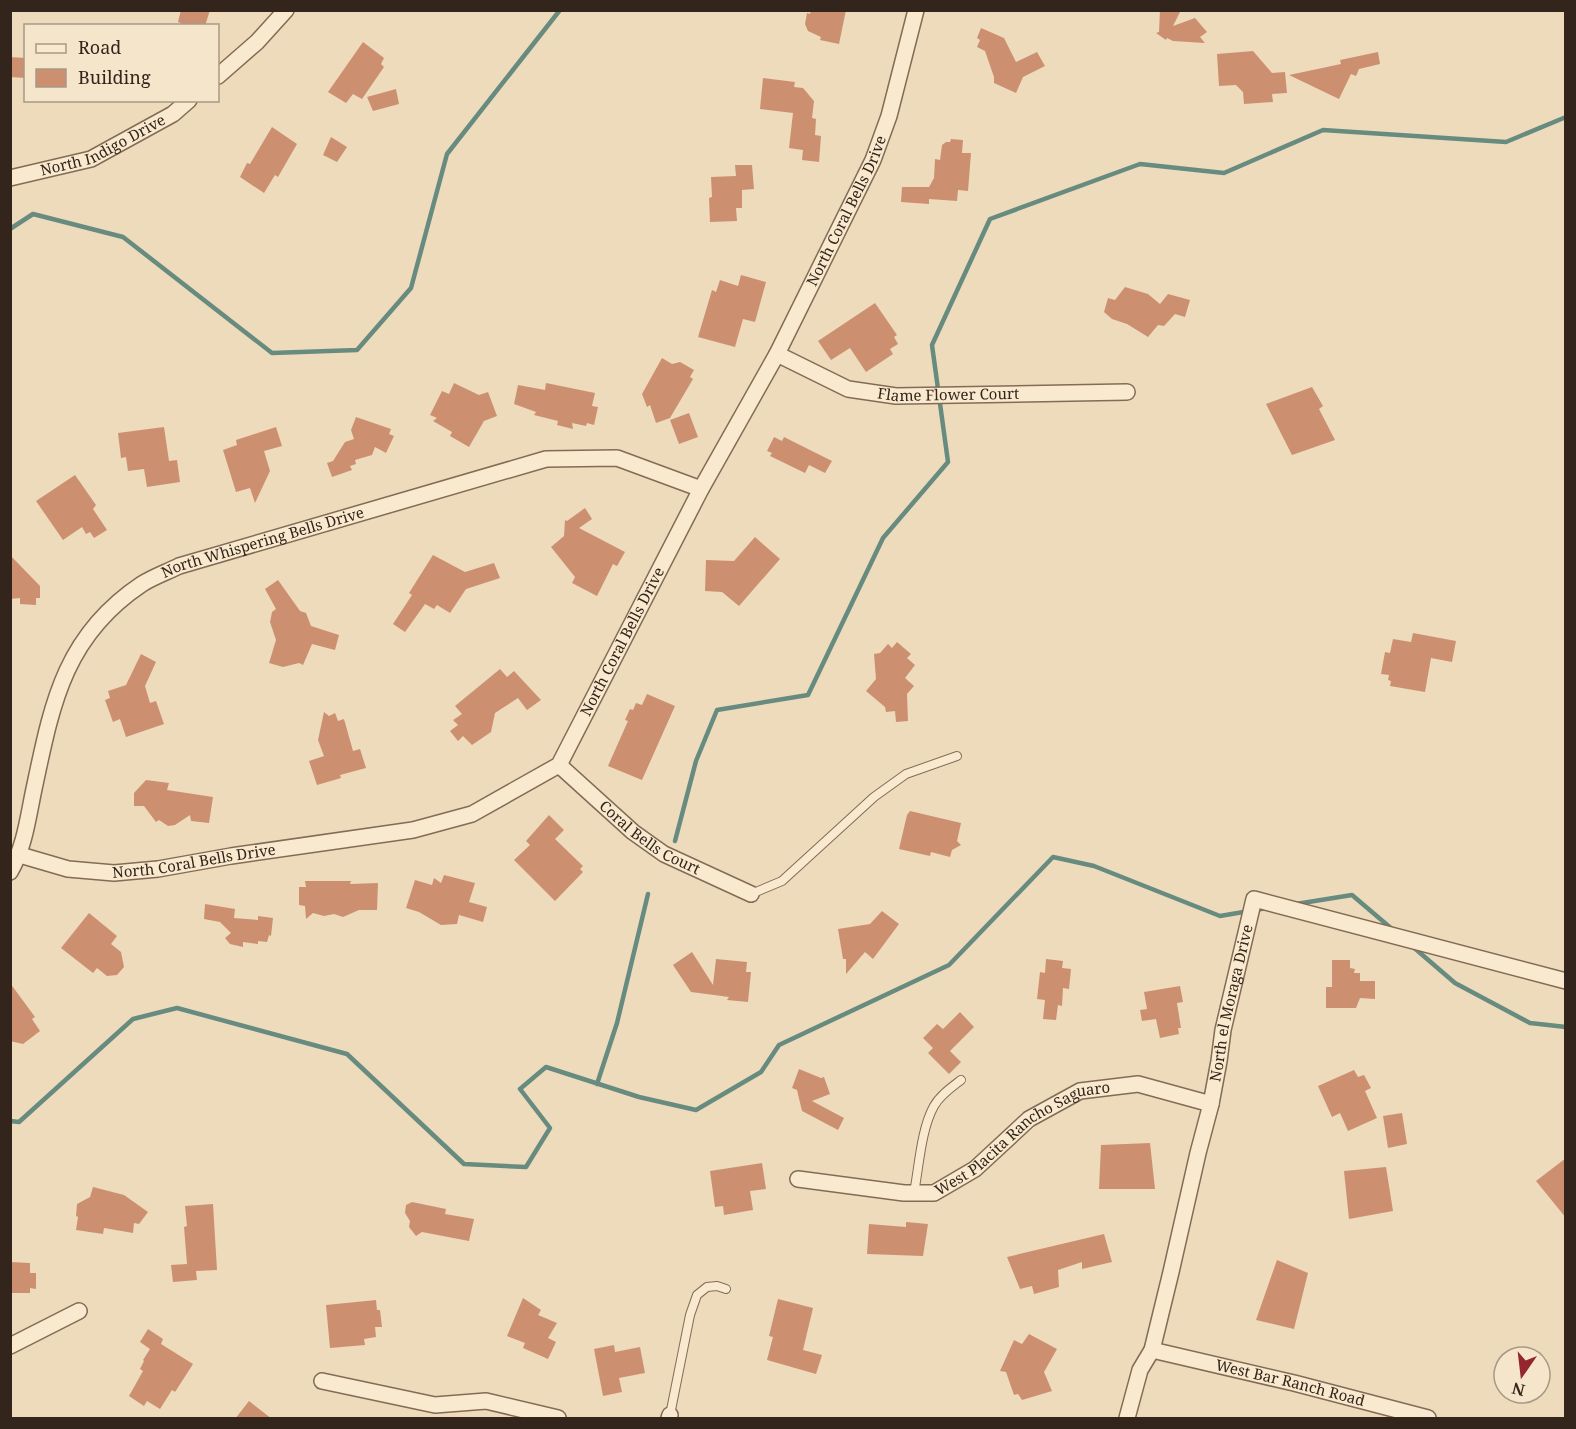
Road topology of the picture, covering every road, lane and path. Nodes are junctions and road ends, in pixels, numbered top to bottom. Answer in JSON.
{"nodes":[{"id":1,"x":286,"y":10,"type":"edge"},
{"id":2,"x":916,"y":10,"type":"edge"},
{"id":3,"x":219,"y":75,"type":"edge"},
{"id":4,"x":187,"y":102,"type":"edge"},
{"id":5,"x":10,"y":178,"type":"edge"},
{"id":6,"x":777,"y":354,"type":"junction"},
{"id":7,"x":1127,"y":392,"type":"dead end"},
{"id":8,"x":701,"y":489,"type":"junction"},
{"id":9,"x":957,"y":756,"type":"dead end"},
{"id":10,"x":560,"y":765,"type":"junction"},
{"id":11,"x":20,"y":855,"type":"junction"},
{"id":12,"x":10,"y":872,"type":"edge"},
{"id":13,"x":751,"y":894,"type":"joint"},
{"id":14,"x":1566,"y":981,"type":"edge"},
{"id":15,"x":961,"y":1080,"type":"dead end"},
{"id":16,"x":1211,"y":1104,"type":"junction"},
{"id":17,"x":798,"y":1179,"type":"dead end"},
{"id":18,"x":914,"y":1193,"type":"junction"},
{"id":19,"x":726,"y":1289,"type":"dead end"},
{"id":20,"x":79,"y":1311,"type":"dead end"},
{"id":21,"x":10,"y":1346,"type":"edge"},
{"id":22,"x":1152,"y":1350,"type":"junction"},
{"id":23,"x":322,"y":1381,"type":"dead end"},
{"id":24,"x":669,"y":1417,"type":"edge"},
{"id":25,"x":558,"y":1419,"type":"edge"},
{"id":26,"x":1127,"y":1419,"type":"edge"},
{"id":27,"x":1428,"y":1419,"type":"edge"}],
"edges":[{"from":1,"to":3,"type":"street"},
{"from":2,"to":6,"type":"street","name":"North Coral Bells Drive"},
{"from":4,"to":5,"type":"street","name":"North Indigo Drive"},
{"from":6,"to":7,"type":"street","name":"Flame Flower Court"},
{"from":6,"to":8,"type":"street","name":"North Coral Bells Drive"},
{"from":8,"to":10,"type":"street","name":"North Coral Bells Drive"},
{"from":8,"to":11,"type":"street","name":"North Whispering Bells Drive"},
{"from":9,"to":13,"type":"lane"},
{"from":10,"to":11,"type":"street","name":"North Coral Bells Drive"},
{"from":10,"to":13,"type":"street","name":"Coral Bells Court"},
{"from":11,"to":12,"type":"street","name":"North Whispering Bells Drive"},
{"from":14,"to":16,"type":"street","name":"North el Moraga Drive"},
{"from":15,"to":18,"type":"lane"},
{"from":16,"to":18,"type":"street","name":"West Placita Rancho Saguaro"},
{"from":16,"to":22,"type":"street","name":"North el Moraga Drive"},
{"from":17,"to":18,"type":"street","name":"West Placita Rancho Saguaro"},
{"from":19,"to":24,"type":"lane"},
{"from":20,"to":21,"type":"street"},
{"from":22,"to":26,"type":"street","name":"North el Moraga Drive"},
{"from":22,"to":27,"type":"street","name":"West Bar Ranch Road"},
{"from":23,"to":25,"type":"street"}]}
